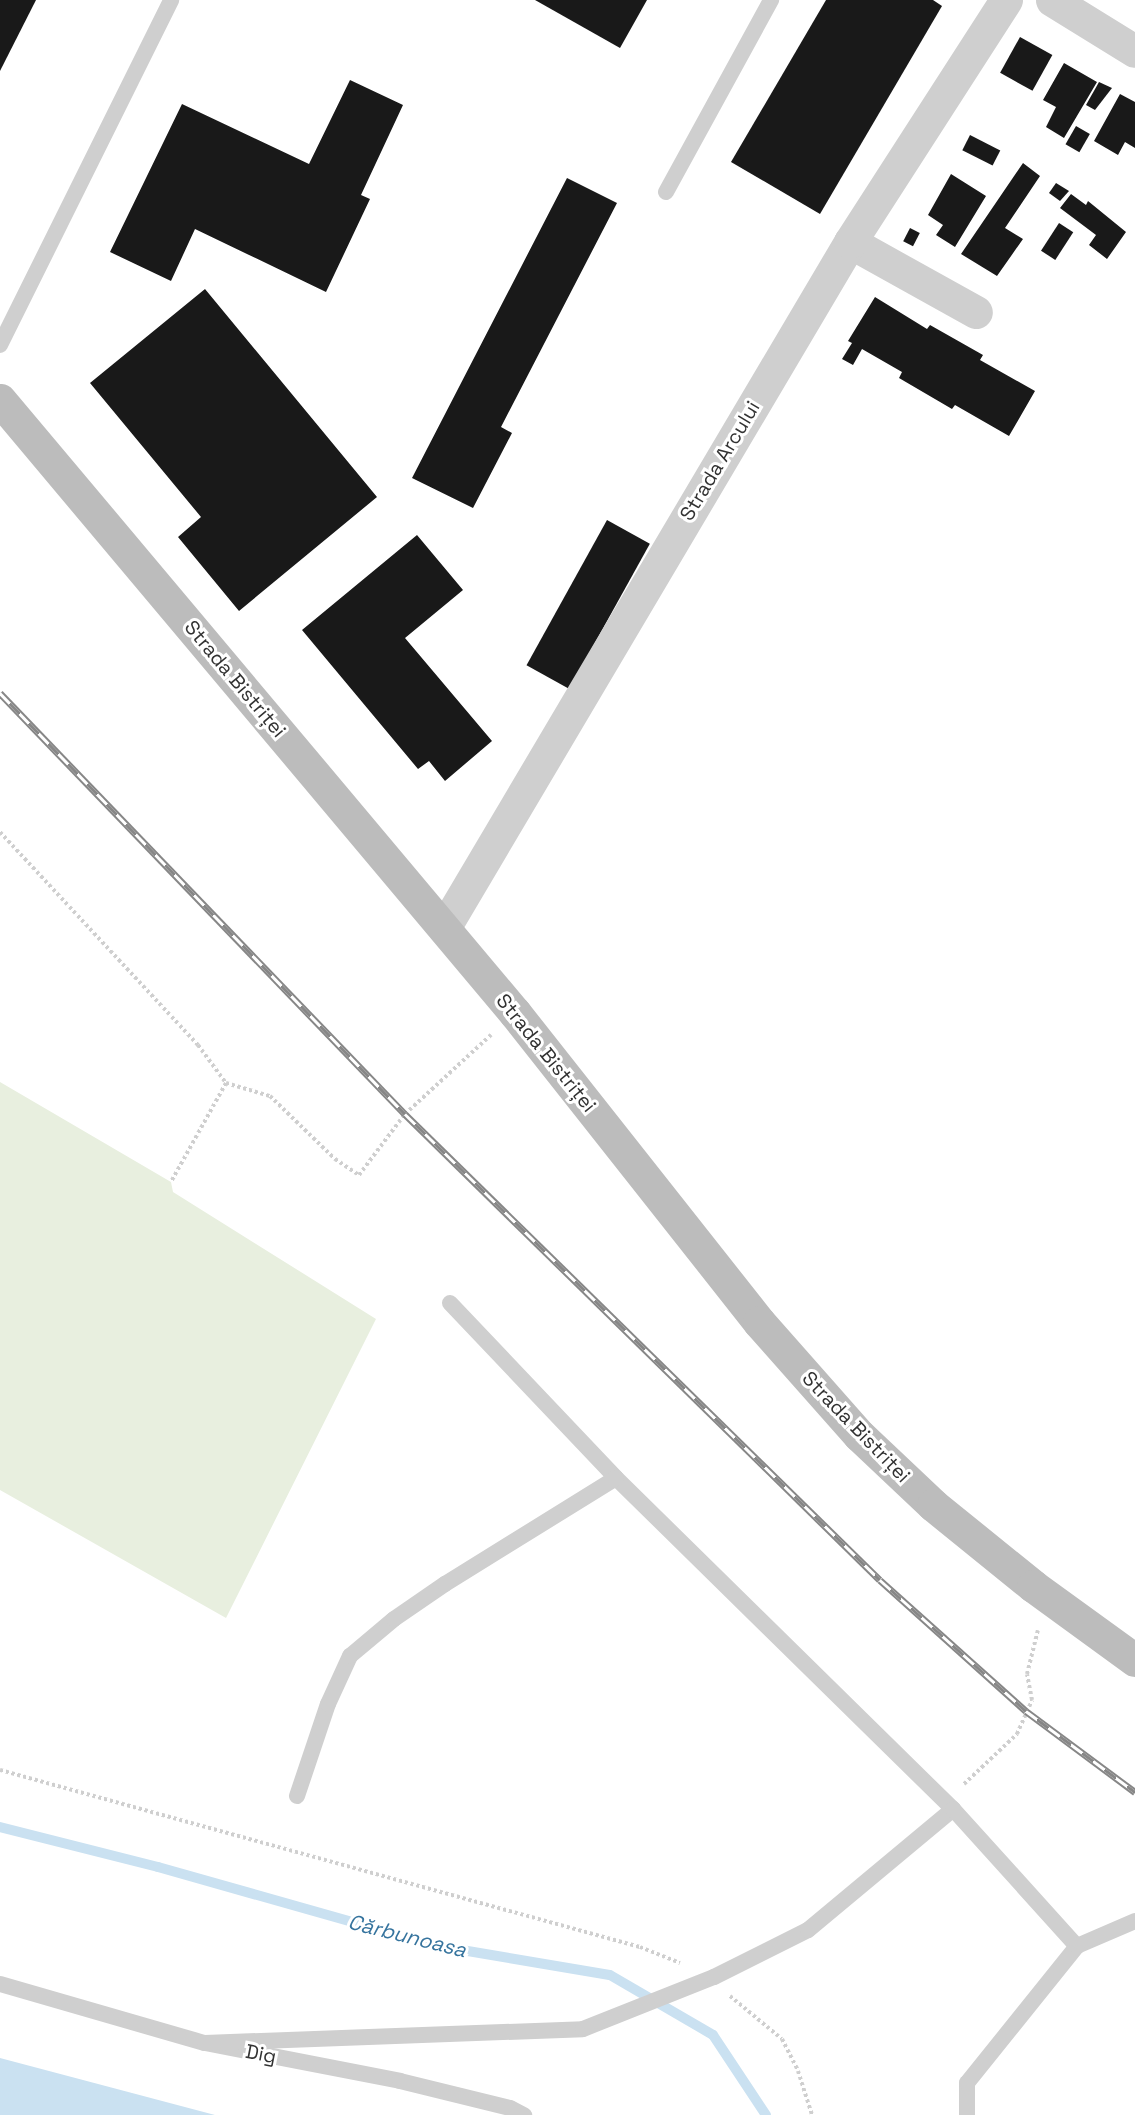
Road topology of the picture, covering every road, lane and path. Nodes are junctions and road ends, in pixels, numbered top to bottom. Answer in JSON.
{"nodes":[{"id":1,"x":171,"y":0,"type":"edge"},
{"id":2,"x":771,"y":0,"type":"edge"},
{"id":3,"x":1006,"y":0,"type":"edge"},
{"id":4,"x":1052,"y":0,"type":"edge"},
{"id":5,"x":1135,"y":51,"type":"edge"},
{"id":6,"x":666,"y":192,"type":"dead end"},
{"id":7,"x":850,"y":242,"type":"junction"},
{"id":8,"x":976,"y":312,"type":"dead end"},
{"id":9,"x":0,"y":345,"type":"edge"},
{"id":10,"x":0,"y":400,"type":"edge"},
{"id":11,"x":0,"y":832,"type":"edge"},
{"id":12,"x":444,"y":928,"type":"junction"},
{"id":13,"x":515,"y":1013,"type":"junction"},
{"id":14,"x":226,"y":1083,"type":"junction"},
{"id":15,"x":171,"y":1182,"type":"dead end"},
{"id":16,"x":450,"y":1303,"type":"dead end"},
{"id":17,"x":616,"y":1478,"type":"junction"},
{"id":18,"x":1047,"y":1596,"type":"junction"},
{"id":19,"x":1135,"y":1660,"type":"edge"},
{"id":20,"x":0,"y":1770,"type":"edge"},
{"id":21,"x":297,"y":1796,"type":"dead end"},
{"id":22,"x":953,"y":1809,"type":"junction"},
{"id":23,"x":1135,"y":1921,"type":"edge"},
{"id":24,"x":1077,"y":1946,"type":"junction"},
{"id":25,"x":714,"y":1977,"type":"junction"},
{"id":26,"x":0,"y":1984,"type":"edge"},
{"id":27,"x":205,"y":2043,"type":"junction"},
{"id":28,"x":524,"y":2115,"type":"edge"},
{"id":29,"x":812,"y":2115,"type":"edge"},
{"id":30,"x":967,"y":2115,"type":"edge"}],
"edges":[{"from":1,"to":9,"type":"lane"},
{"from":2,"to":6,"type":"lane"},
{"from":3,"to":7,"type":"street","name":"Strada Arcului"},
{"from":4,"to":5,"type":"street"},
{"from":7,"to":8,"type":"street"},
{"from":7,"to":12,"type":"street","name":"Strada Arcului"},
{"from":10,"to":12,"type":"main road","name":"Strada Bistriței"},
{"from":11,"to":14,"type":"path"},
{"from":12,"to":13,"type":"main road","name":"Strada Bistriței"},
{"from":13,"to":14,"type":"path"},
{"from":13,"to":18,"type":"main road","name":"Strada Bistriței"},
{"from":14,"to":15,"type":"path"},
{"from":16,"to":17,"type":"lane"},
{"from":17,"to":21,"type":"lane"},
{"from":17,"to":22,"type":"lane"},
{"from":18,"to":19,"type":"main road","name":"Strada Bistriței"},
{"from":18,"to":22,"type":"path"},
{"from":20,"to":25,"type":"path"},
{"from":22,"to":24,"type":"lane"},
{"from":22,"to":25,"type":"lane"},
{"from":23,"to":24,"type":"lane"},
{"from":24,"to":30,"type":"lane"},
{"from":25,"to":27,"type":"lane"},
{"from":25,"to":29,"type":"path"},
{"from":26,"to":27,"type":"lane","name":"Dig"},
{"from":27,"to":28,"type":"lane","name":"Dig"}]}
